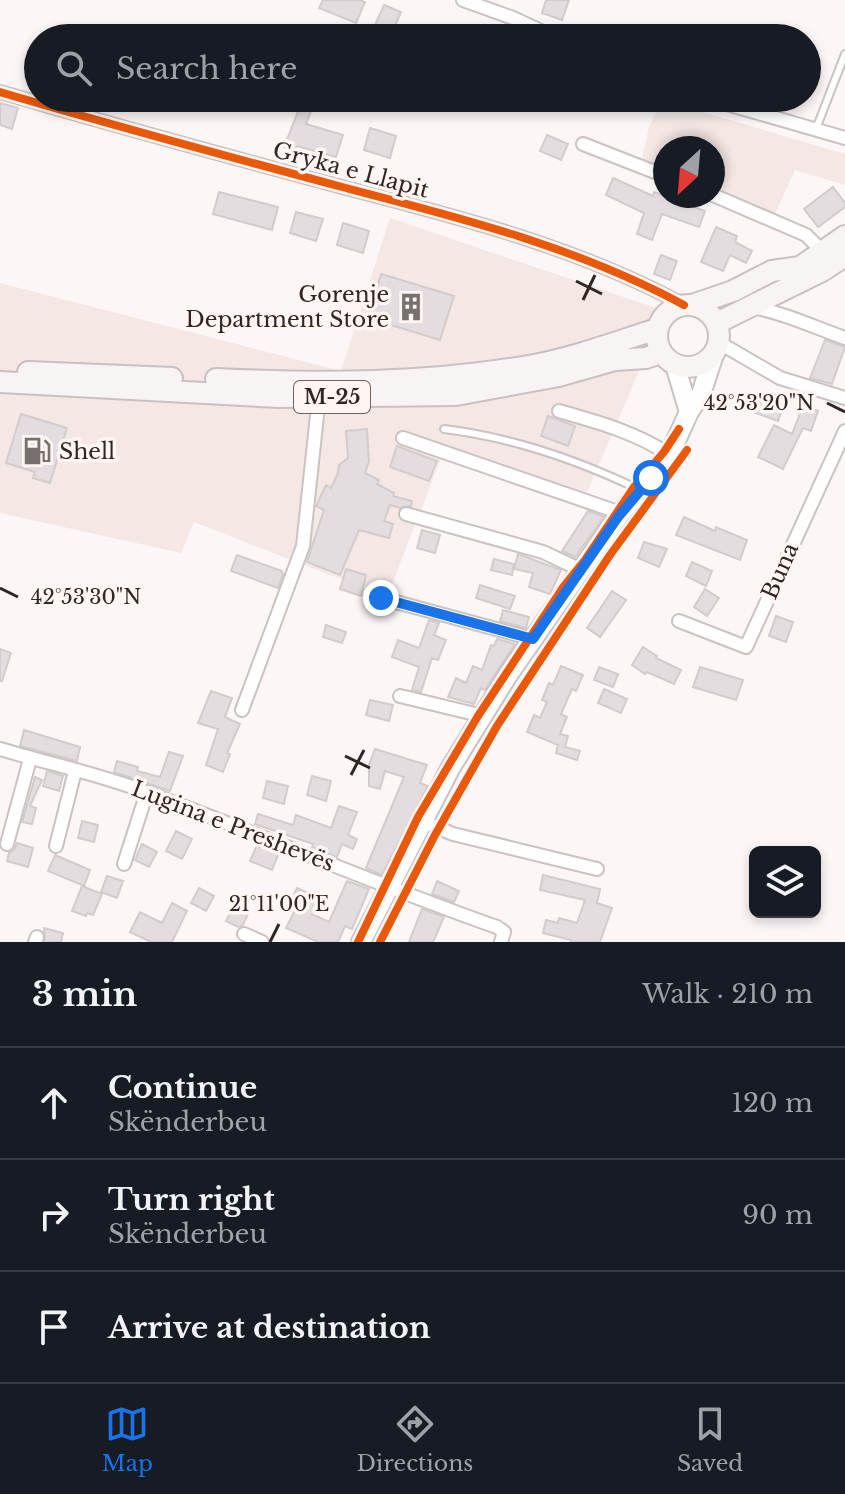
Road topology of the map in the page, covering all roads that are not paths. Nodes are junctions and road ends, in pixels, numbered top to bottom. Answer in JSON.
{"nodes":[{"id":1,"x":463,"y":0,"type":"edge"},
{"id":2,"x":526,"y":24,"type":"edge"},
{"id":3,"x":845,"y":54,"type":"edge"},
{"id":4,"x":0,"y":92,"type":"edge"},
{"id":5,"x":24,"y":99,"type":"edge"},
{"id":6,"x":67,"y":112,"type":"edge"},
{"id":7,"x":753,"y":112,"type":"edge"},
{"id":8,"x":816,"y":131,"type":"junction"},
{"id":9,"x":845,"y":138,"type":"edge"},
{"id":10,"x":583,"y":144,"type":"dead end"},
{"id":11,"x":653,"y":171,"type":"edge"},
{"id":12,"x":725,"y":200,"type":"edge"},
{"id":13,"x":845,"y":236,"type":"edge"},
{"id":14,"x":839,"y":257,"type":"edge"},
{"id":15,"x":688,"y":305,"type":"junction"},
{"id":16,"x":752,"y":307,"type":"junction"},
{"id":17,"x":657,"y":329,"type":"junction"},
{"id":18,"x":718,"y":333,"type":"junction"},
{"id":19,"x":845,"y":338,"type":"edge"},
{"id":20,"x":667,"y":359,"type":"junction"},
{"id":21,"x":0,"y":372,"type":"edge"},
{"id":22,"x":0,"y":382,"type":"edge"},
{"id":23,"x":319,"y":397,"type":"junction"},
{"id":24,"x":845,"y":398,"type":"edge"},
{"id":25,"x":559,"y":411,"type":"dead end"},
{"id":26,"x":689,"y":412,"type":"junction"},
{"id":27,"x":444,"y":429,"type":"dead end"},
{"id":28,"x":845,"y":431,"type":"edge"},
{"id":29,"x":403,"y":438,"type":"dead end"},
{"id":30,"x":668,"y":454,"type":"junction"},
{"id":31,"x":639,"y":489,"type":"junction"},
{"id":32,"x":406,"y":514,"type":"dead end"},
{"id":33,"x":618,"y":517,"type":"junction"},
{"id":34,"x":581,"y":570,"type":"junction"},
{"id":35,"x":381,"y":598,"type":"dead end"},
{"id":36,"x":679,"y":621,"type":"dead end"},
{"id":37,"x":533,"y":639,"type":"junction"},
{"id":38,"x":400,"y":696,"type":"dead end"},
{"id":39,"x":242,"y":710,"type":"dead end"},
{"id":40,"x":481,"y":719,"type":"junction"},
{"id":41,"x":0,"y":749,"type":"edge"},
{"id":42,"x":30,"y":759,"type":"junction"},
{"id":43,"x":75,"y":771,"type":"junction"},
{"id":44,"x":147,"y":792,"type":"junction"},
{"id":45,"x":424,"y":822,"type":"junction"},
{"id":46,"x":7,"y":844,"type":"dead end"},
{"id":47,"x":56,"y":846,"type":"dead end"},
{"id":48,"x":124,"y":864,"type":"dead end"},
{"id":49,"x":597,"y":869,"type":"dead end"},
{"id":50,"x":389,"y":888,"type":"junction"},
{"id":51,"x":244,"y":934,"type":"dead end"},
{"id":52,"x":262,"y":942,"type":"edge"},
{"id":53,"x":361,"y":942,"type":"edge"},
{"id":54,"x":501,"y":942,"type":"edge"}],
"edges":[{"from":1,"to":2,"type":"street"},
{"from":3,"to":8,"type":"lane"},
{"from":4,"to":5,"type":"street","name":"Gryka e Llapit"},
{"from":6,"to":15,"type":"street","name":"Gryka e Llapit"},
{"from":7,"to":8,"type":"street"},
{"from":8,"to":9,"type":"street"},
{"from":10,"to":11,"type":"street"},
{"from":12,"to":14,"type":"street"},
{"from":13,"to":14,"type":"main road"},
{"from":14,"to":15,"type":"main road"},
{"from":14,"to":16,"type":"main road"},
{"from":15,"to":17,"type":"main road"},
{"from":15,"to":18,"type":"main road"},
{"from":16,"to":18,"type":"main road"},
{"from":16,"to":19,"type":"street"},
{"from":17,"to":20,"type":"main road"},
{"from":17,"to":21,"type":"main road","number":"M-25"},
{"from":18,"to":20,"type":"main road"},
{"from":18,"to":24,"type":"street"},
{"from":18,"to":26,"type":"main road"},
{"from":20,"to":23,"type":"main road","number":"M-25"},
{"from":20,"to":26,"type":"main road"},
{"from":22,"to":23,"type":"main road","number":"M-25"},
{"from":23,"to":39,"type":"street"},
{"from":25,"to":30,"type":"street"},
{"from":26,"to":30,"type":"main road"},
{"from":27,"to":31,"type":"lane"},
{"from":28,"to":36,"type":"street","name":"Buna"},
{"from":29,"to":33,"type":"street"},
{"from":30,"to":31,"type":"main road"},
{"from":31,"to":33,"type":"main road"},
{"from":32,"to":34,"type":"street"},
{"from":33,"to":34,"type":"main road"},
{"from":34,"to":37,"type":"main road"},
{"from":35,"to":37,"type":"street"},
{"from":37,"to":40,"type":"main road"},
{"from":38,"to":40,"type":"street"},
{"from":40,"to":45,"type":"main road"},
{"from":41,"to":42,"type":"street","name":"Lugina e Preshevës"},
{"from":42,"to":43,"type":"street","name":"Lugina e Preshevës"},
{"from":42,"to":46,"type":"street"},
{"from":43,"to":44,"type":"street","name":"Lugina e Preshevës"},
{"from":43,"to":47,"type":"street"},
{"from":44,"to":48,"type":"street"},
{"from":44,"to":50,"type":"street","name":"Lugina e Preshevës"},
{"from":45,"to":49,"type":"street"},
{"from":45,"to":50,"type":"main road"},
{"from":50,"to":53,"type":"main road"},
{"from":50,"to":54,"type":"street","name":"Lugina e Preshevës"},
{"from":51,"to":52,"type":"street"}]}
